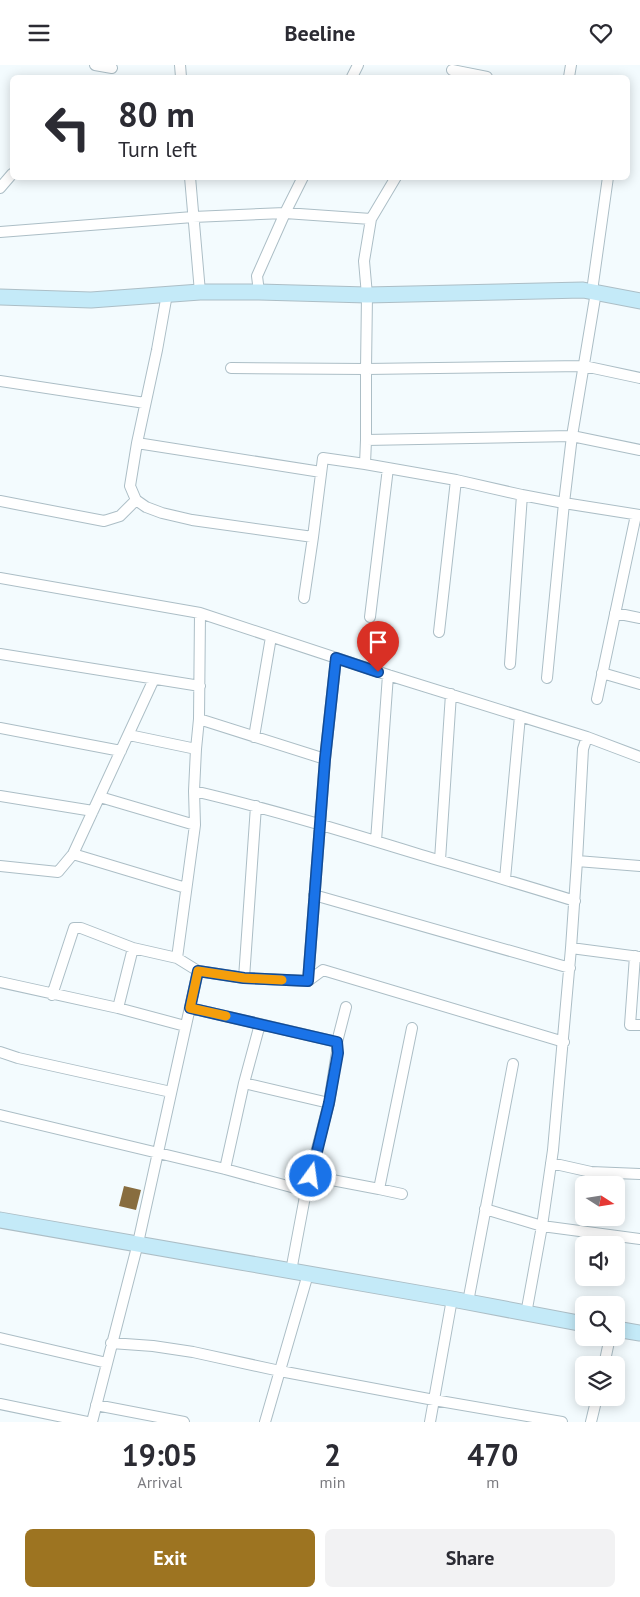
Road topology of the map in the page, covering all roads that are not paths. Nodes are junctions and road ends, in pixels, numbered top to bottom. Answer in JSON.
{"nodes":[{"id":1,"x":95,"y":65,"type":"edge"},
{"id":2,"x":114,"y":67,"type":"edge"},
{"id":3,"x":452,"y":71,"type":"edge"},
{"id":4,"x":475,"y":75,"type":"edge"},
{"id":5,"x":9,"y":176,"type":"edge"},
{"id":6,"x":190,"y":180,"type":"edge"},
{"id":7,"x":302,"y":180,"type":"edge"},
{"id":8,"x":394,"y":180,"type":"edge"},
{"id":9,"x":608,"y":180,"type":"edge"},
{"id":10,"x":0,"y":188,"type":"edge"},
{"id":11,"x":285,"y":213,"type":"junction"},
{"id":12,"x":193,"y":217,"type":"junction"},
{"id":13,"x":371,"y":219,"type":"junction"},
{"id":14,"x":0,"y":232,"type":"edge"},
{"id":15,"x":259,"y":291,"type":"junction"},
{"id":16,"x":200,"y":292,"type":"junction"},
{"id":17,"x":594,"y":292,"type":"junction"},
{"id":18,"x":167,"y":294,"type":"junction"},
{"id":19,"x":367,"y":295,"type":"junction"},
{"id":20,"x":0,"y":297,"type":"edge"},
{"id":21,"x":640,"y":301,"type":"edge"},
{"id":22,"x":584,"y":366,"type":"junction"},
{"id":23,"x":231,"y":368,"type":"dead end"},
{"id":24,"x":366,"y":369,"type":"junction"},
{"id":25,"x":640,"y":377,"type":"edge"},
{"id":26,"x":0,"y":381,"type":"edge"},
{"id":27,"x":145,"y":403,"type":"junction"},
{"id":28,"x":572,"y":436,"type":"junction"},
{"id":29,"x":366,"y":440,"type":"junction"},
{"id":30,"x":137,"y":443,"type":"junction"},
{"id":31,"x":640,"y":450,"type":"edge"},
{"id":32,"x":365,"y":463,"type":"junction"},
{"id":33,"x":388,"y":468,"type":"junction"},
{"id":34,"x":321,"y":473,"type":"junction"},
{"id":35,"x":456,"y":480,"type":"junction"},
{"id":36,"x":522,"y":495,"type":"junction"},
{"id":37,"x":136,"y":500,"type":"junction"},
{"id":38,"x":0,"y":501,"type":"edge"},
{"id":39,"x":564,"y":503,"type":"junction"},
{"id":40,"x":638,"y":515,"type":"edge"},
{"id":41,"x":313,"y":537,"type":"junction"},
{"id":42,"x":0,"y":578,"type":"edge"},
{"id":43,"x":304,"y":598,"type":"dead end"},
{"id":44,"x":200,"y":613,"type":"junction"},
{"id":45,"x":615,"y":613,"type":"junction"},
{"id":46,"x":370,"y":617,"type":"dead end"},
{"id":47,"x":640,"y":618,"type":"edge"},
{"id":48,"x":438,"y":632,"type":"dead end"},
{"id":49,"x":271,"y":637,"type":"junction"},
{"id":50,"x":0,"y":654,"type":"edge"},
{"id":51,"x":336,"y":658,"type":"junction"},
{"id":52,"x":510,"y":664,"type":"dead end"},
{"id":53,"x":602,"y":673,"type":"junction"},
{"id":54,"x":388,"y":675,"type":"junction"},
{"id":55,"x":547,"y":678,"type":"dead end"},
{"id":56,"x":154,"y":679,"type":"junction"},
{"id":57,"x":640,"y":684,"type":"edge"},
{"id":58,"x":200,"y":686,"type":"junction"},
{"id":59,"x":450,"y":695,"type":"junction"},
{"id":60,"x":597,"y":699,"type":"dead end"},
{"id":61,"x":520,"y":716,"type":"junction"},
{"id":62,"x":199,"y":719,"type":"junction"},
{"id":63,"x":0,"y":728,"type":"edge"},
{"id":64,"x":129,"y":735,"type":"junction"},
{"id":65,"x":254,"y":737,"type":"junction"},
{"id":66,"x":587,"y":737,"type":"junction"},
{"id":67,"x":196,"y":749,"type":"junction"},
{"id":68,"x":121,"y":751,"type":"junction"},
{"id":69,"x":640,"y":757,"type":"edge"},
{"id":70,"x":325,"y":759,"type":"junction"},
{"id":71,"x":194,"y":791,"type":"junction"},
{"id":72,"x":0,"y":796,"type":"edge"},
{"id":73,"x":100,"y":797,"type":"junction"},
{"id":74,"x":256,"y":806,"type":"junction"},
{"id":75,"x":93,"y":811,"type":"junction"},
{"id":76,"x":320,"y":824,"type":"junction"},
{"id":77,"x":195,"y":825,"type":"junction"},
{"id":78,"x":376,"y":841,"type":"junction"},
{"id":79,"x":73,"y":853,"type":"junction"},
{"id":80,"x":440,"y":861,"type":"junction"},
{"id":81,"x":578,"y":861,"type":"junction"},
{"id":82,"x":0,"y":865,"type":"edge"},
{"id":83,"x":640,"y":866,"type":"edge"},
{"id":84,"x":505,"y":879,"type":"junction"},
{"id":85,"x":186,"y":888,"type":"junction"},
{"id":86,"x":314,"y":895,"type":"junction"},
{"id":87,"x":575,"y":901,"type":"junction"},
{"id":88,"x":133,"y":947,"type":"junction"},
{"id":89,"x":571,"y":948,"type":"junction"},
{"id":90,"x":637,"y":956,"type":"edge"},
{"id":91,"x":177,"y":958,"type":"junction"},
{"id":92,"x":570,"y":968,"type":"junction"},
{"id":93,"x":198,"y":971,"type":"junction"},
{"id":94,"x":244,"y":978,"type":"junction"},
{"id":95,"x":308,"y":981,"type":"junction"},
{"id":96,"x":0,"y":982,"type":"edge"},
{"id":97,"x":52,"y":995,"type":"junction"},
{"id":98,"x":346,"y":1007,"type":"dead end"},
{"id":99,"x":118,"y":1008,"type":"junction"},
{"id":100,"x":190,"y":1008,"type":"junction"},
{"id":101,"x":260,"y":1024,"type":"junction"},
{"id":102,"x":640,"y":1025,"type":"edge"},
{"id":103,"x":185,"y":1026,"type":"junction"},
{"id":104,"x":412,"y":1028,"type":"dead end"},
{"id":105,"x":337,"y":1042,"type":"junction"},
{"id":106,"x":564,"y":1042,"type":"junction"},
{"id":107,"x":0,"y":1052,"type":"edge"},
{"id":108,"x":513,"y":1064,"type":"dead end"},
{"id":109,"x":244,"y":1083,"type":"junction"},
{"id":110,"x":171,"y":1092,"type":"junction"},
{"id":111,"x":329,"y":1103,"type":"junction"},
{"id":112,"x":0,"y":1115,"type":"edge"},
{"id":113,"x":158,"y":1153,"type":"junction"},
{"id":114,"x":551,"y":1163,"type":"junction"},
{"id":115,"x":225,"y":1169,"type":"junction"},
{"id":116,"x":640,"y":1174,"type":"edge"},
{"id":117,"x":311,"y":1176,"type":"junction"},
{"id":118,"x":379,"y":1189,"type":"junction"},
{"id":119,"x":306,"y":1191,"type":"junction"},
{"id":120,"x":402,"y":1194,"type":"dead end"},
{"id":121,"x":485,"y":1209,"type":"junction"},
{"id":122,"x":0,"y":1220,"type":"edge"},
{"id":123,"x":542,"y":1226,"type":"junction"},
{"id":124,"x":640,"y":1239,"type":"edge"},
{"id":125,"x":138,"y":1243,"type":"junction"},
{"id":126,"x":291,"y":1271,"type":"junction"},
{"id":127,"x":308,"y":1275,"type":"junction"},
{"id":128,"x":452,"y":1299,"type":"junction"},
{"id":129,"x":468,"y":1302,"type":"junction"},
{"id":130,"x":526,"y":1314,"type":"junction"},
{"id":131,"x":575,"y":1322,"type":"edge"},
{"id":132,"x":625,"y":1330,"type":"edge"},
{"id":133,"x":640,"y":1333,"type":"edge"},
{"id":134,"x":0,"y":1338,"type":"edge"},
{"id":135,"x":111,"y":1343,"type":"junction"},
{"id":136,"x":106,"y":1363,"type":"junction"},
{"id":137,"x":280,"y":1371,"type":"junction"},
{"id":138,"x":434,"y":1400,"type":"junction"},
{"id":139,"x":0,"y":1404,"type":"edge"},
{"id":140,"x":96,"y":1405,"type":"junction"},
{"id":141,"x":594,"y":1406,"type":"edge"},
{"id":142,"x":526,"y":1419,"type":"edge"},
{"id":143,"x":87,"y":1422,"type":"edge"},
{"id":144,"x":92,"y":1422,"type":"edge"},
{"id":145,"x":184,"y":1422,"type":"edge"},
{"id":146,"x":265,"y":1422,"type":"edge"},
{"id":147,"x":430,"y":1422,"type":"edge"},
{"id":148,"x":562,"y":1422,"type":"edge"},
{"id":149,"x":591,"y":1422,"type":"edge"}],
"edges":[{"from":1,"to":2,"type":"street"},
{"from":3,"to":4,"type":"street"},
{"from":5,"to":10,"type":"street"},
{"from":6,"to":12,"type":"street"},
{"from":7,"to":11,"type":"street"},
{"from":8,"to":13,"type":"street"},
{"from":9,"to":17,"type":"street"},
{"from":11,"to":12,"type":"street"},
{"from":11,"to":13,"type":"street"},
{"from":11,"to":15,"type":"street"},
{"from":12,"to":14,"type":"street"},
{"from":12,"to":16,"type":"street"},
{"from":13,"to":19,"type":"street"},
{"from":15,"to":16,"type":"street"},
{"from":15,"to":19,"type":"street"},
{"from":16,"to":18,"type":"street"},
{"from":17,"to":19,"type":"street"},
{"from":17,"to":21,"type":"street"},
{"from":17,"to":22,"type":"street"},
{"from":18,"to":20,"type":"street"},
{"from":18,"to":27,"type":"street"},
{"from":19,"to":24,"type":"street"},
{"from":22,"to":24,"type":"street"},
{"from":22,"to":25,"type":"street"},
{"from":22,"to":28,"type":"street"},
{"from":23,"to":24,"type":"street"},
{"from":24,"to":29,"type":"street"},
{"from":26,"to":27,"type":"street"},
{"from":27,"to":30,"type":"street"},
{"from":28,"to":29,"type":"street"},
{"from":28,"to":31,"type":"street"},
{"from":28,"to":39,"type":"street"},
{"from":29,"to":32,"type":"street"},
{"from":30,"to":34,"type":"street"},
{"from":30,"to":37,"type":"street"},
{"from":32,"to":33,"type":"street"},
{"from":32,"to":34,"type":"street"},
{"from":33,"to":35,"type":"street"},
{"from":33,"to":46,"type":"street"},
{"from":34,"to":41,"type":"street"},
{"from":35,"to":36,"type":"street"},
{"from":35,"to":48,"type":"street"},
{"from":36,"to":39,"type":"street"},
{"from":36,"to":52,"type":"street"},
{"from":37,"to":38,"type":"street"},
{"from":37,"to":41,"type":"street"},
{"from":39,"to":40,"type":"street"},
{"from":39,"to":55,"type":"street"},
{"from":40,"to":45,"type":"street"},
{"from":41,"to":43,"type":"street"},
{"from":42,"to":44,"type":"street"},
{"from":44,"to":49,"type":"street"},
{"from":44,"to":58,"type":"street"},
{"from":45,"to":47,"type":"street"},
{"from":45,"to":53,"type":"street"},
{"from":49,"to":51,"type":"street"},
{"from":49,"to":65,"type":"street"},
{"from":50,"to":56,"type":"street"},
{"from":51,"to":54,"type":"street"},
{"from":51,"to":70,"type":"street"},
{"from":53,"to":57,"type":"street"},
{"from":53,"to":60,"type":"street"},
{"from":54,"to":59,"type":"street"},
{"from":54,"to":78,"type":"street"},
{"from":56,"to":58,"type":"street"},
{"from":56,"to":64,"type":"street"},
{"from":58,"to":62,"type":"street"},
{"from":59,"to":61,"type":"street"},
{"from":59,"to":80,"type":"street"},
{"from":61,"to":66,"type":"street"},
{"from":61,"to":84,"type":"street"},
{"from":62,"to":65,"type":"street"},
{"from":62,"to":67,"type":"street"},
{"from":63,"to":68,"type":"street"},
{"from":64,"to":67,"type":"street"},
{"from":64,"to":68,"type":"street"},
{"from":65,"to":70,"type":"street"},
{"from":66,"to":69,"type":"street"},
{"from":66,"to":81,"type":"street"},
{"from":67,"to":71,"type":"street"},
{"from":68,"to":73,"type":"street"},
{"from":70,"to":76,"type":"street"},
{"from":71,"to":74,"type":"street"},
{"from":71,"to":77,"type":"street"},
{"from":72,"to":75,"type":"street"},
{"from":73,"to":75,"type":"street"},
{"from":73,"to":77,"type":"street"},
{"from":74,"to":76,"type":"street"},
{"from":74,"to":94,"type":"street"},
{"from":75,"to":79,"type":"street"},
{"from":76,"to":78,"type":"street"},
{"from":76,"to":86,"type":"street"},
{"from":77,"to":85,"type":"street"},
{"from":78,"to":80,"type":"street"},
{"from":79,"to":82,"type":"street"},
{"from":79,"to":85,"type":"street"},
{"from":80,"to":84,"type":"street"},
{"from":81,"to":83,"type":"street"},
{"from":81,"to":87,"type":"street"},
{"from":84,"to":87,"type":"street"},
{"from":85,"to":91,"type":"street"},
{"from":86,"to":92,"type":"street"},
{"from":86,"to":95,"type":"street"},
{"from":87,"to":89,"type":"street"},
{"from":88,"to":91,"type":"street"},
{"from":88,"to":97,"type":"street"},
{"from":88,"to":99,"type":"street"},
{"from":89,"to":90,"type":"street"},
{"from":89,"to":92,"type":"street"},
{"from":90,"to":102,"type":"street"},
{"from":91,"to":93,"type":"street"},
{"from":92,"to":106,"type":"street"},
{"from":93,"to":94,"type":"street"},
{"from":93,"to":100,"type":"street"},
{"from":94,"to":95,"type":"street"},
{"from":95,"to":106,"type":"street"},
{"from":96,"to":97,"type":"street"},
{"from":97,"to":99,"type":"street"},
{"from":98,"to":105,"type":"street"},
{"from":99,"to":103,"type":"street"},
{"from":100,"to":101,"type":"street"},
{"from":100,"to":103,"type":"street"},
{"from":101,"to":105,"type":"street"},
{"from":101,"to":109,"type":"street"},
{"from":103,"to":110,"type":"street"},
{"from":104,"to":118,"type":"street"},
{"from":105,"to":111,"type":"street"},
{"from":106,"to":114,"type":"street"},
{"from":107,"to":110,"type":"street"},
{"from":108,"to":121,"type":"street"},
{"from":109,"to":111,"type":"street"},
{"from":109,"to":115,"type":"street"},
{"from":110,"to":113,"type":"street"},
{"from":111,"to":117,"type":"street"},
{"from":112,"to":113,"type":"street"},
{"from":113,"to":115,"type":"street"},
{"from":113,"to":125,"type":"street"},
{"from":114,"to":116,"type":"street"},
{"from":114,"to":123,"type":"street"},
{"from":115,"to":119,"type":"street"},
{"from":117,"to":118,"type":"street"},
{"from":117,"to":119,"type":"street"},
{"from":118,"to":120,"type":"street"},
{"from":119,"to":126,"type":"street"},
{"from":121,"to":123,"type":"street"},
{"from":121,"to":129,"type":"street"},
{"from":122,"to":125,"type":"street"},
{"from":123,"to":124,"type":"street"},
{"from":123,"to":130,"type":"street"},
{"from":125,"to":126,"type":"street"},
{"from":125,"to":135,"type":"street"},
{"from":126,"to":127,"type":"street"},
{"from":127,"to":128,"type":"street"},
{"from":127,"to":137,"type":"street"},
{"from":128,"to":129,"type":"street"},
{"from":128,"to":138,"type":"street"},
{"from":129,"to":130,"type":"street"},
{"from":130,"to":131,"type":"street"},
{"from":132,"to":133,"type":"street"},
{"from":134,"to":136,"type":"street"},
{"from":135,"to":136,"type":"street"},
{"from":135,"to":137,"type":"street"},
{"from":136,"to":140,"type":"street"},
{"from":137,"to":138,"type":"street"},
{"from":137,"to":146,"type":"street"},
{"from":138,"to":142,"type":"street"},
{"from":138,"to":147,"type":"street"},
{"from":139,"to":143,"type":"street"},
{"from":140,"to":144,"type":"street"},
{"from":140,"to":145,"type":"street"},
{"from":141,"to":149,"type":"street"},
{"from":142,"to":148,"type":"street"}]}
